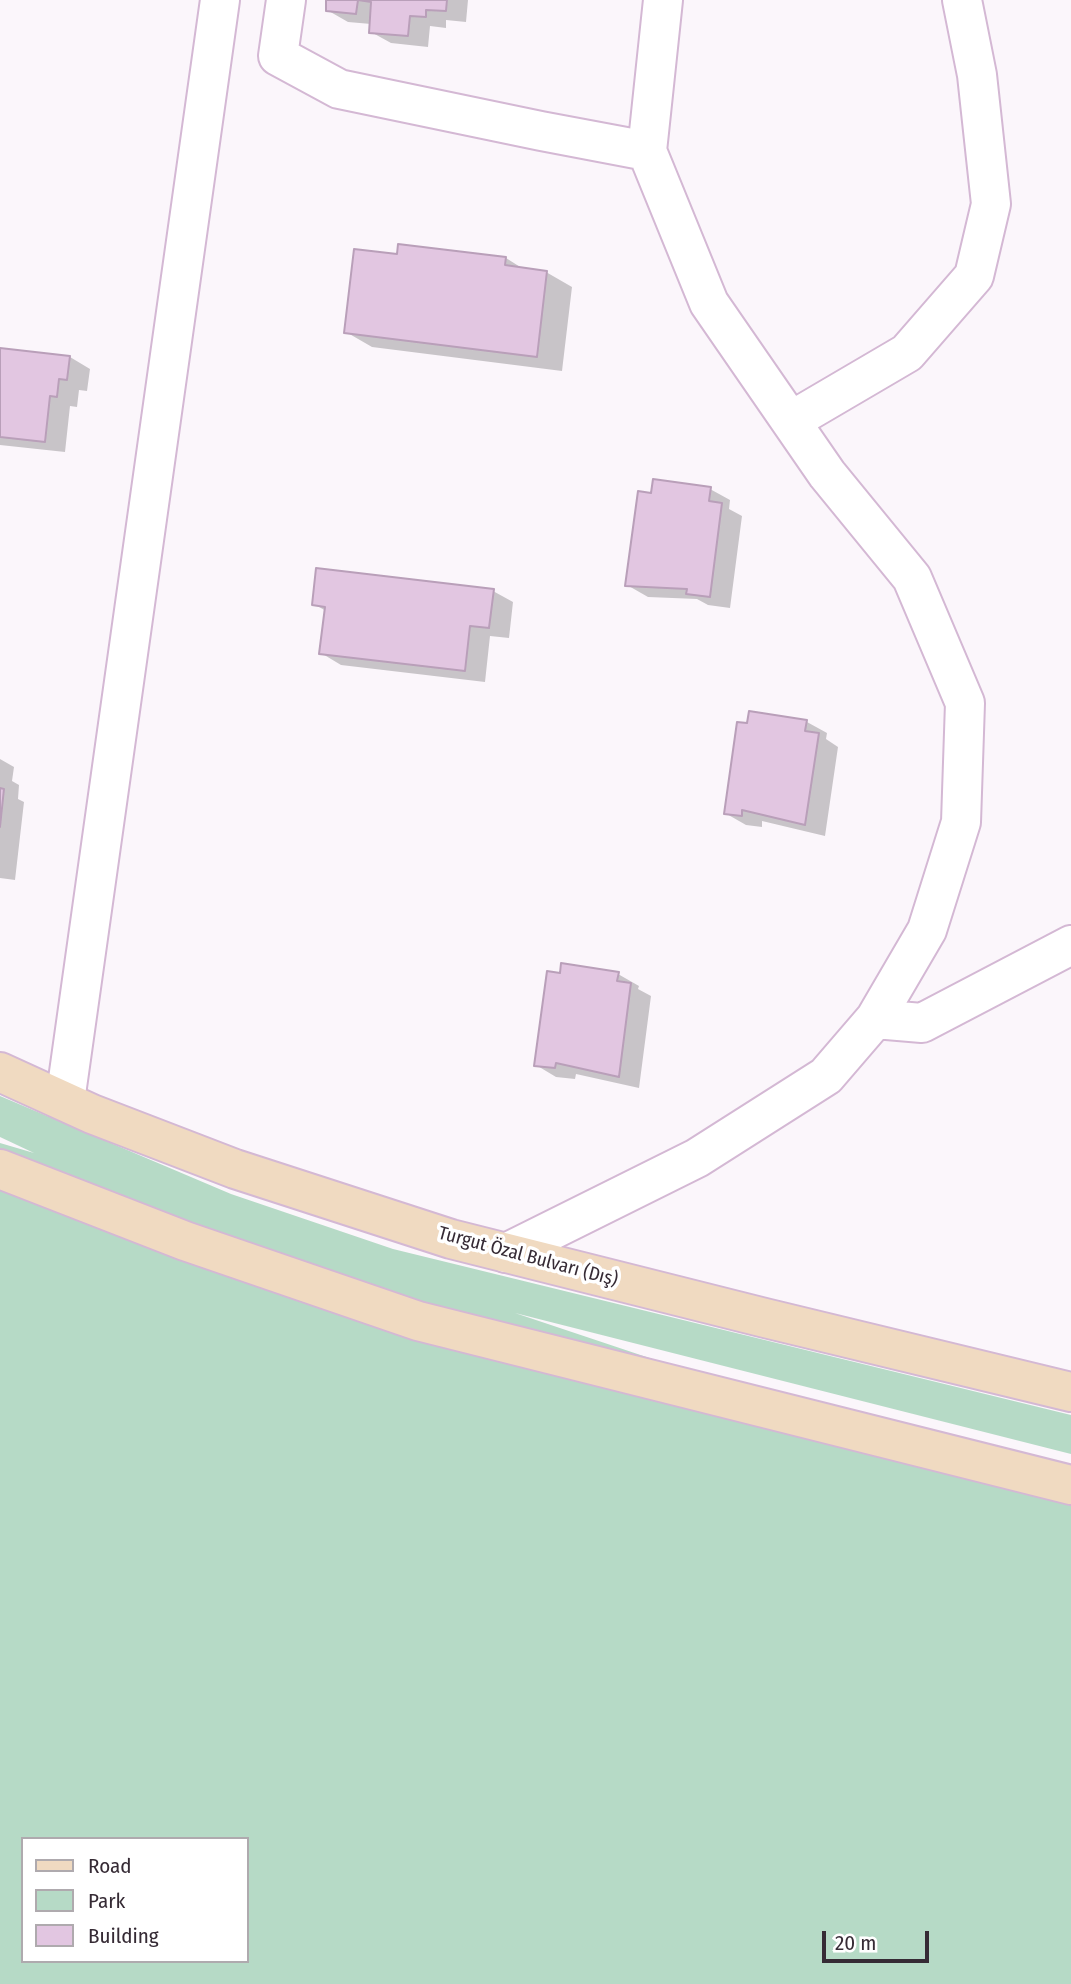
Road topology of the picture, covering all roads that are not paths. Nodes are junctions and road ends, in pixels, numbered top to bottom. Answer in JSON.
{"nodes":[{"id":1,"x":220,"y":0,"type":"edge"},
{"id":2,"x":286,"y":0,"type":"edge"},
{"id":3,"x":663,"y":0,"type":"edge"},
{"id":4,"x":962,"y":0,"type":"edge"},
{"id":5,"x":647,"y":151,"type":"junction"},
{"id":6,"x":791,"y":421,"type":"junction"},
{"id":7,"x":1071,"y":945,"type":"edge"},
{"id":8,"x":875,"y":1019,"type":"junction"},
{"id":9,"x":0,"y":1072,"type":"edge"},
{"id":10,"x":65,"y":1101,"type":"junction"},
{"id":11,"x":0,"y":1170,"type":"edge"},
{"id":12,"x":506,"y":1253,"type":"junction"},
{"id":13,"x":1071,"y":1392,"type":"edge"},
{"id":14,"x":1071,"y":1485,"type":"edge"}],
"edges":[{"from":1,"to":10,"type":"street"},
{"from":2,"to":5,"type":"street"},
{"from":3,"to":5,"type":"street"},
{"from":4,"to":6,"type":"street"},
{"from":5,"to":6,"type":"street"},
{"from":6,"to":8,"type":"street"},
{"from":7,"to":8,"type":"street"},
{"from":8,"to":12,"type":"street"},
{"from":9,"to":10,"type":"main road","name":"Turgut Özal Bulvarı (Dış)"},
{"from":10,"to":12,"type":"main road","name":"Turgut Özal Bulvarı (Dış)"},
{"from":11,"to":14,"type":"main road"},
{"from":12,"to":13,"type":"main road","name":"Turgut Özal Bulvarı (Dış)"}]}
